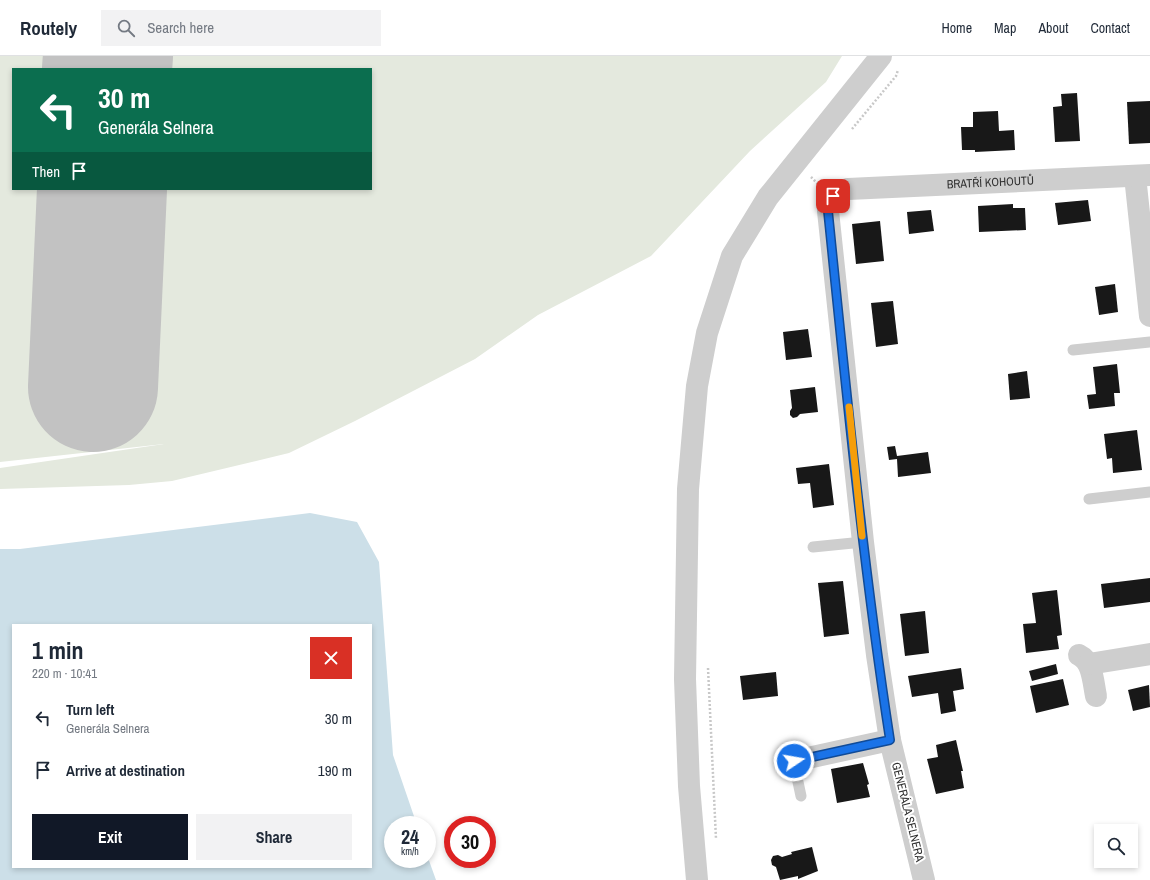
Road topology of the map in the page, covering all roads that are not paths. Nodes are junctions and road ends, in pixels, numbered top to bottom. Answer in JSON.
{"nodes":[{"id":1,"x":881,"y":56,"type":"edge"},
{"id":2,"x":1142,"y":175,"type":"edge"},
{"id":3,"x":833,"y":196,"type":"joint"},
{"id":4,"x":1150,"y":316,"type":"edge"},
{"id":5,"x":1150,"y":342,"type":"edge"},
{"id":6,"x":1073,"y":350,"type":"dead end"},
{"id":7,"x":1150,"y":492,"type":"edge"},
{"id":8,"x":1089,"y":499,"type":"dead end"},
{"id":9,"x":863,"y":542,"type":"junction"},
{"id":10,"x":813,"y":547,"type":"dead end"},
{"id":11,"x":1150,"y":654,"type":"edge"},
{"id":12,"x":1096,"y":696,"type":"dead end"},
{"id":13,"x":890,"y":740,"type":"junction"},
{"id":14,"x":792,"y":755,"type":"joint"},
{"id":15,"x":801,"y":796,"type":"dead end"},
{"id":16,"x":697,"y":880,"type":"edge"},
{"id":17,"x":924,"y":880,"type":"edge"}],
"edges":[{"from":1,"to":16,"type":"street"},
{"from":2,"to":3,"type":"street","name":"BRATŘÍ KOHOUTŮ"},
{"from":2,"to":4,"type":"street"},
{"from":3,"to":9,"type":"street","name":"GENERÁLA SELNERA"},
{"from":5,"to":6,"type":"lane"},
{"from":7,"to":8,"type":"lane"},
{"from":9,"to":10,"type":"lane"},
{"from":9,"to":13,"type":"street","name":"GENERÁLA SELNERA"},
{"from":11,"to":12,"type":"street"},
{"from":13,"to":14,"type":"street"},
{"from":13,"to":17,"type":"street","name":"GENERÁLA SELNERA"},
{"from":14,"to":15,"type":"lane"}]}
